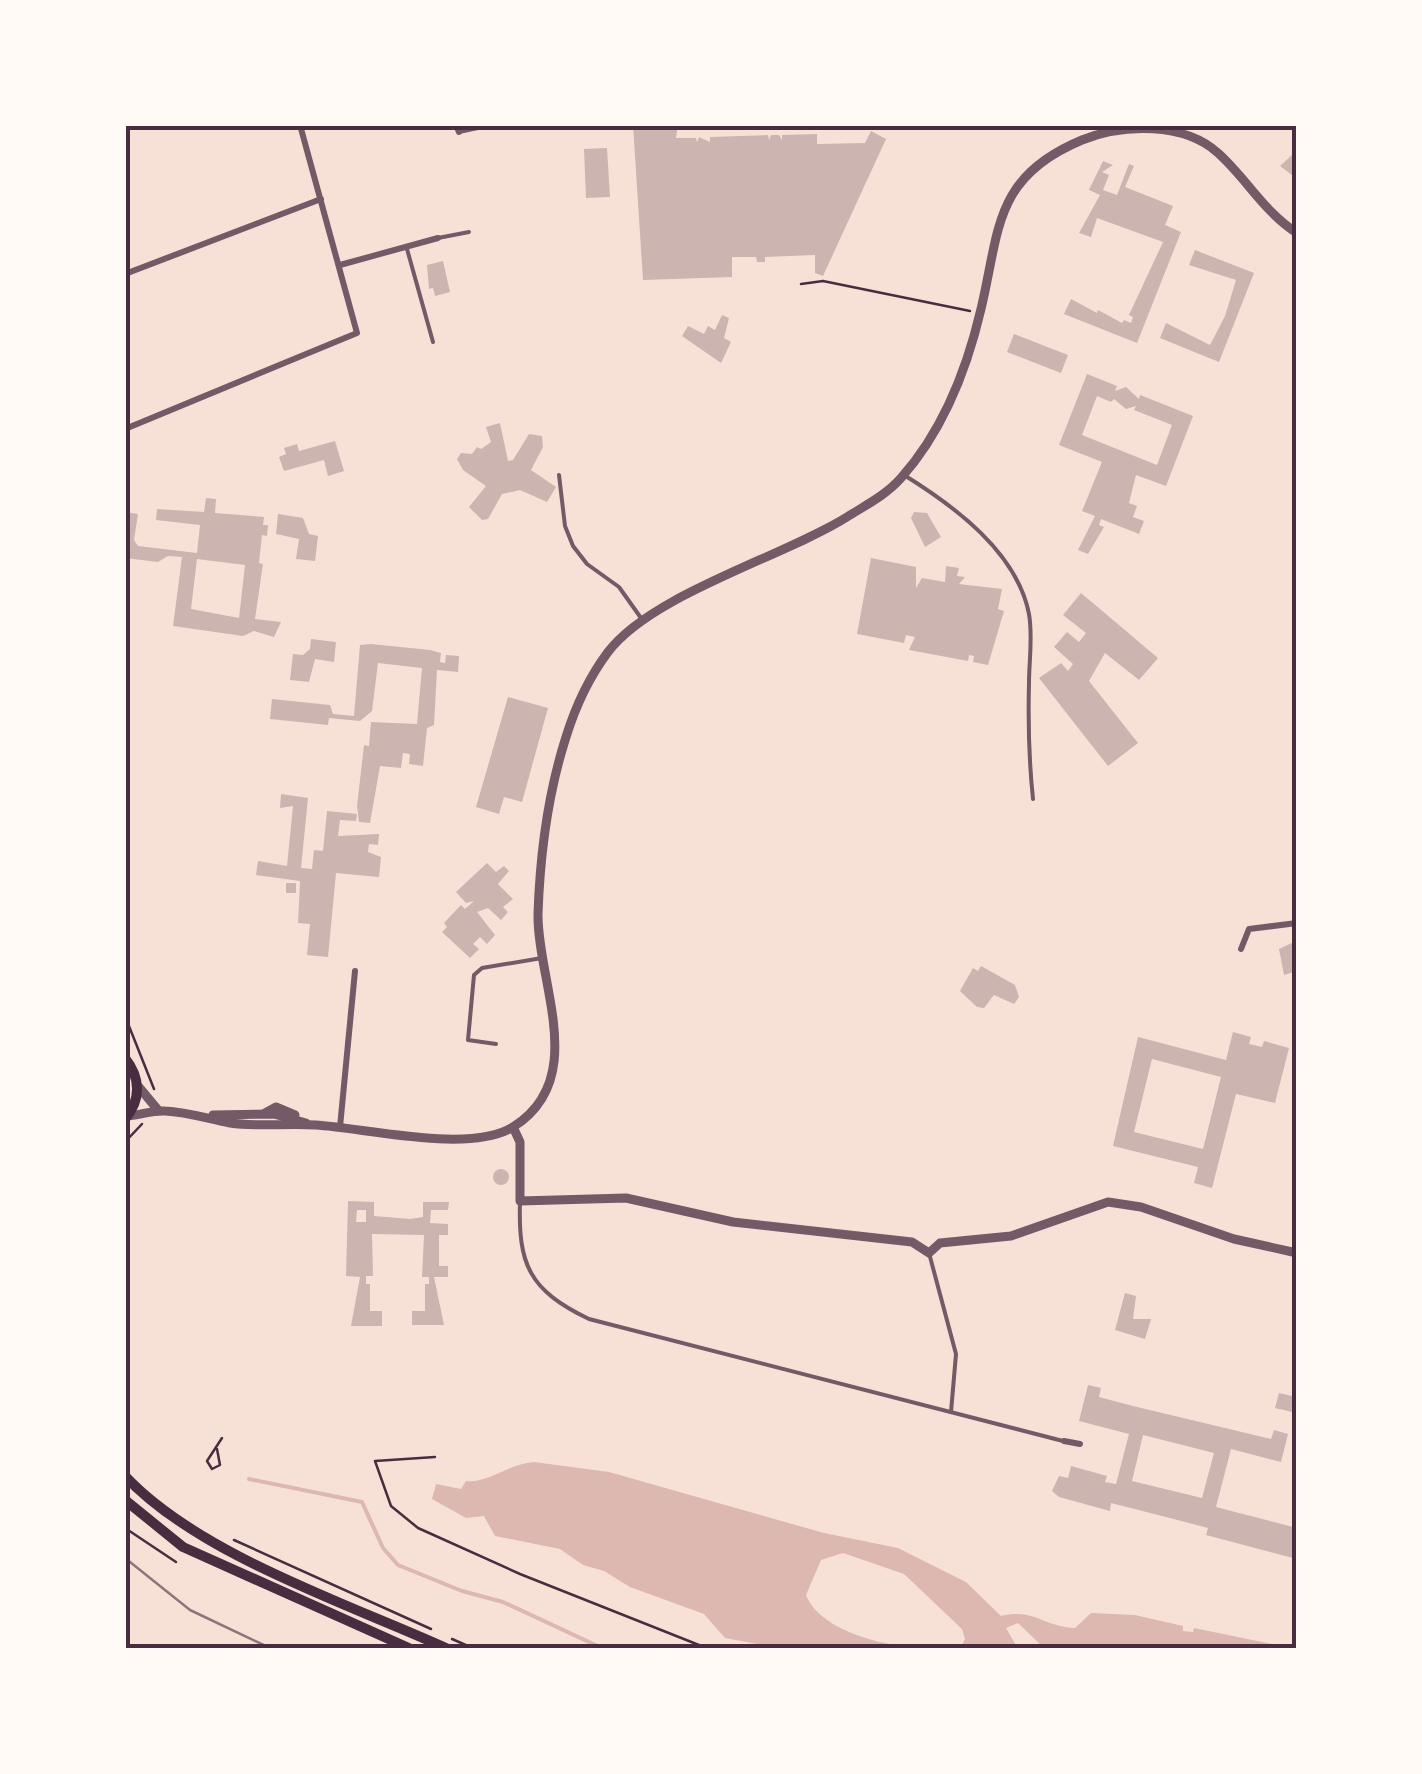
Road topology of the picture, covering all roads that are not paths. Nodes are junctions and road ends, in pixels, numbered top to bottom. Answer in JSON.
{"nodes":[{"id":1,"x":300,"y":125,"type":"edge"},
{"id":2,"x":492,"y":126,"type":"edge"},
{"id":3,"x":457,"y":128,"type":"edge"},
{"id":4,"x":321,"y":199,"type":"junction"},
{"id":5,"x":469,"y":232,"type":"dead end"},
{"id":6,"x":1297,"y":233,"type":"edge"},
{"id":7,"x":438,"y":238,"type":"joint"},
{"id":8,"x":406,"y":244,"type":"junction"},
{"id":9,"x":340,"y":265,"type":"junction"},
{"id":10,"x":125,"y":274,"type":"edge"},
{"id":11,"x":433,"y":342,"type":"dead end"},
{"id":12,"x":125,"y":429,"type":"edge"},
{"id":13,"x":560,"y":475,"type":"dead end"},
{"id":14,"x":904,"y":475,"type":"junction"},
{"id":15,"x":644,"y":622,"type":"junction"},
{"id":16,"x":1033,"y":798,"type":"dead end"},
{"id":17,"x":1297,"y":923,"type":"edge"},
{"id":18,"x":1241,"y":949,"type":"dead end"},
{"id":19,"x":542,"y":958,"type":"junction"},
{"id":20,"x":356,"y":971,"type":"dead end"},
{"id":21,"x":496,"y":1044,"type":"dead end"},
{"id":22,"x":125,"y":1058,"type":"edge"},
{"id":23,"x":138,"y":1086,"type":"junction"},
{"id":24,"x":158,"y":1110,"type":"junction"},
{"id":25,"x":206,"y":1116,"type":"junction"},
{"id":26,"x":127,"y":1118,"type":"edge"},
{"id":27,"x":304,"y":1122,"type":"junction"},
{"id":28,"x":340,"y":1127,"type":"junction"},
{"id":29,"x":513,"y":1127,"type":"junction"},
{"id":30,"x":520,"y":1200,"type":"junction"},
{"id":31,"x":929,"y":1253,"type":"junction"},
{"id":32,"x":1297,"y":1253,"type":"edge"},
{"id":33,"x":951,"y":1412,"type":"junction"},
{"id":34,"x":1064,"y":1441,"type":"joint"},
{"id":35,"x":1080,"y":1444,"type":"dead end"},
{"id":36,"x":125,"y":1476,"type":"edge"},
{"id":37,"x":125,"y":1500,"type":"edge"},
{"id":38,"x":411,"y":1649,"type":"edge"},
{"id":39,"x":448,"y":1649,"type":"edge"}],
"edges":[{"from":1,"to":4,"type":"street"},
{"from":2,"to":3,"type":"lane"},
{"from":4,"to":9,"type":"street"},
{"from":4,"to":10,"type":"street"},
{"from":5,"to":7,"type":"lane"},
{"from":6,"to":14,"type":"street"},
{"from":7,"to":8,"type":"street"},
{"from":8,"to":9,"type":"street"},
{"from":8,"to":11,"type":"lane"},
{"from":9,"to":12,"type":"street"},
{"from":13,"to":15,"type":"lane"},
{"from":14,"to":15,"type":"street"},
{"from":14,"to":16,"type":"lane"},
{"from":15,"to":19,"type":"street"},
{"from":17,"to":18,"type":"street"},
{"from":19,"to":21,"type":"lane"},
{"from":19,"to":29,"type":"street"},
{"from":20,"to":28,"type":"street"},
{"from":22,"to":23,"type":"main road"},
{"from":23,"to":24,"type":"street"},
{"from":23,"to":26,"type":"main road"},
{"from":24,"to":25,"type":"street"},
{"from":24,"to":26,"type":"street"},
{"from":25,"to":27,"type":"street"},
{"from":25,"to":27,"type":"street"},
{"from":27,"to":28,"type":"street"},
{"from":28,"to":29,"type":"street"},
{"from":29,"to":30,"type":"street"},
{"from":30,"to":31,"type":"street"},
{"from":30,"to":33,"type":"lane"},
{"from":31,"to":32,"type":"street"},
{"from":31,"to":33,"type":"lane"},
{"from":33,"to":34,"type":"lane"},
{"from":34,"to":35,"type":"street"},
{"from":36,"to":39,"type":"main road"},
{"from":37,"to":38,"type":"main road"}]}
